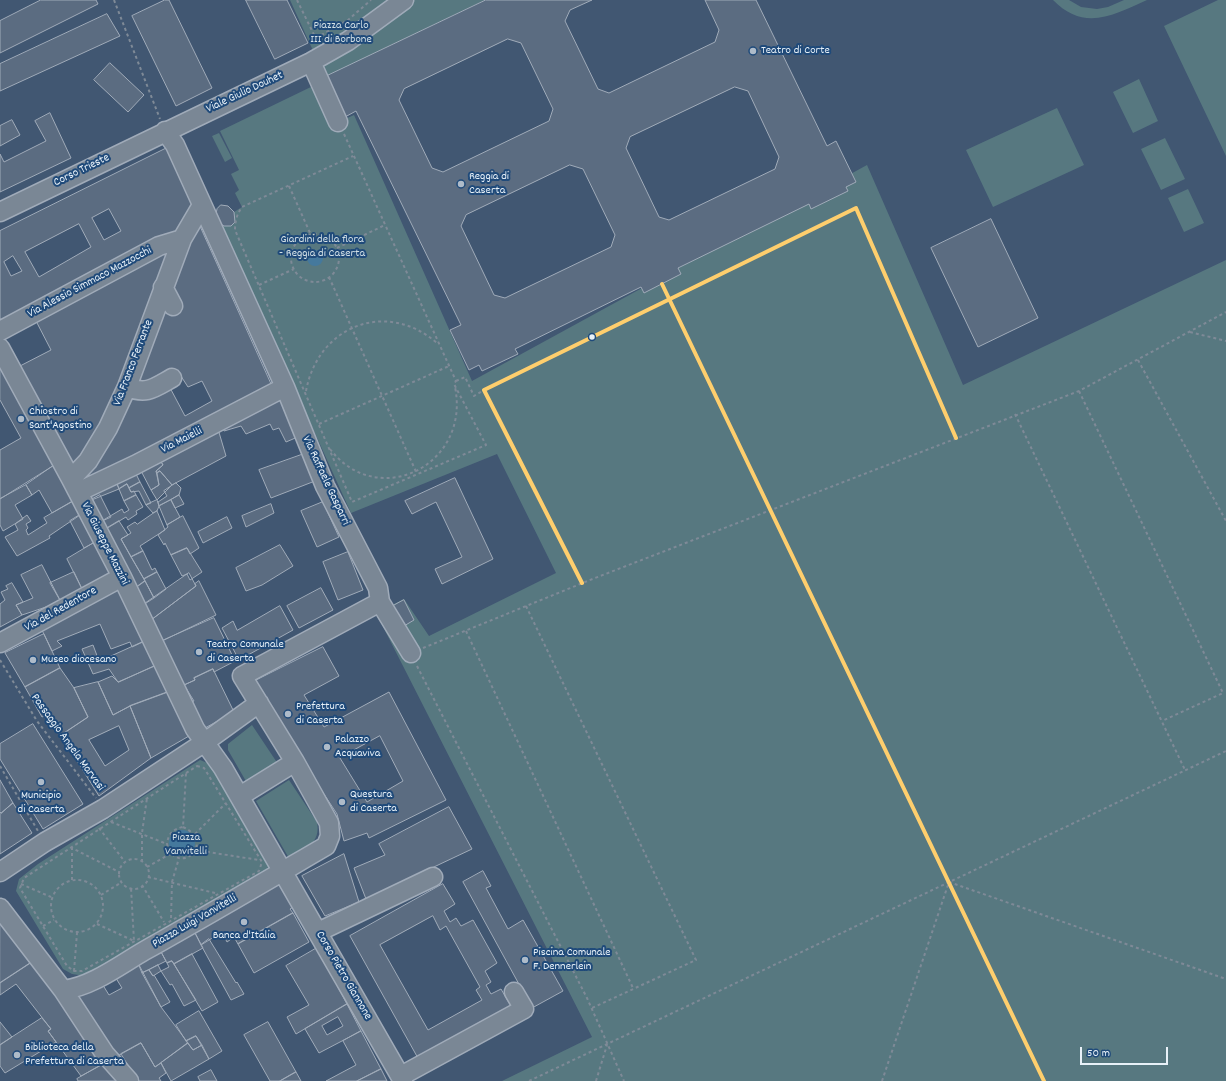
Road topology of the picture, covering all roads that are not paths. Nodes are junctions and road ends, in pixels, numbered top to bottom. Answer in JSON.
{"nodes":[{"id":1,"x":386,"y":0,"type":"edge"},
{"id":2,"x":404,"y":0,"type":"edge"},
{"id":3,"x":315,"y":54,"type":"junction"},
{"id":4,"x":338,"y":122,"type":"road end"},
{"id":5,"x":165,"y":131,"type":"junction"},
{"id":6,"x":204,"y":210,"type":"junction"},
{"id":7,"x":0,"y":212,"type":"edge"},
{"id":8,"x":182,"y":239,"type":"junction"},
{"id":9,"x":163,"y":287,"type":"junction"},
{"id":10,"x":173,"y":306,"type":"dead end"},
{"id":11,"x":0,"y":331,"type":"edge"},
{"id":12,"x":0,"y":348,"type":"edge"},
{"id":13,"x":172,"y":378,"type":"dead end"},
{"id":14,"x":127,"y":387,"type":"junction"},
{"id":15,"x":285,"y":387,"type":"junction"},
{"id":16,"x":75,"y":485,"type":"junction"},
{"id":17,"x":122,"y":577,"type":"junction"},
{"id":18,"x":380,"y":602,"type":"junction"},
{"id":19,"x":0,"y":643,"type":"edge"},
{"id":20,"x":411,"y":653,"type":"road end"},
{"id":21,"x":259,"y":703,"type":"junction"},
{"id":22,"x":201,"y":744,"type":"junction"},
{"id":23,"x":295,"y":762,"type":"junction"},
{"id":24,"x":233,"y":799,"type":"junction"},
{"id":25,"x":284,"y":871,"type":"junction"},
{"id":26,"x":0,"y":872,"type":"edge"},
{"id":27,"x":433,"y":877,"type":"dead end"},
{"id":28,"x":0,"y":908,"type":"edge"},
{"id":29,"x":318,"y":932,"type":"junction"},
{"id":30,"x":63,"y":990,"type":"junction"},
{"id":31,"x":514,"y":992,"type":"dead end"},
{"id":32,"x":402,"y":1079,"type":"edge"},
{"id":33,"x":128,"y":1081,"type":"edge"}],
"edges":[{"from":1,"to":3,"type":"street"},
{"from":2,"to":3,"type":"street"},
{"from":3,"to":4,"type":"street"},
{"from":3,"to":5,"type":"street","name":"Viale Giulio Douhet"},
{"from":5,"to":6,"type":"street","name":"Via Raffaele Gasparri"},
{"from":5,"to":7,"type":"street","name":"Corso Trieste"},
{"from":6,"to":8,"type":"street","name":"Via Franco Ferrante"},
{"from":6,"to":15,"type":"street","name":"Via Raffaele Gasparri"},
{"from":8,"to":9,"type":"street","name":"Via Franco Ferrante"},
{"from":8,"to":11,"type":"street","name":"Via Alessio Simmaco Mazzocchi"},
{"from":9,"to":10,"type":"street"},
{"from":9,"to":14,"type":"street","name":"Via Franco Ferrante"},
{"from":12,"to":16,"type":"street","name":"Via Giuseppe Mazzini"},
{"from":13,"to":14,"type":"street"},
{"from":14,"to":16,"type":"street","name":"Via Franco Ferrante"},
{"from":15,"to":16,"type":"street","name":"Via Maielli"},
{"from":15,"to":18,"type":"street","name":"Via Raffaele Gasparri"},
{"from":16,"to":17,"type":"street","name":"Via Giuseppe Mazzini"},
{"from":17,"to":19,"type":"street","name":"Via del Redentore"},
{"from":17,"to":22,"type":"street","name":"Via Giuseppe Mazzini"},
{"from":18,"to":20,"type":"street","name":"Via Raffaele Gasparri"},
{"from":18,"to":21,"type":"street"},
{"from":21,"to":22,"type":"street"},
{"from":21,"to":23,"type":"street","name":"Piazza Luigi Vanvitelli"},
{"from":22,"to":24,"type":"street"},
{"from":22,"to":26,"type":"street"},
{"from":23,"to":24,"type":"street"},
{"from":23,"to":25,"type":"street","name":"Piazza Luigi Vanvitelli"},
{"from":24,"to":25,"type":"street"},
{"from":25,"to":29,"type":"street","name":"Corso Pietro Giannone"},
{"from":25,"to":30,"type":"street","name":"Piazza Luigi Vanvitelli"},
{"from":27,"to":29,"type":"street"},
{"from":28,"to":30,"type":"street"},
{"from":29,"to":32,"type":"street","name":"Corso Pietro Giannone"},
{"from":30,"to":33,"type":"street"},
{"from":31,"to":32,"type":"street"}]}
